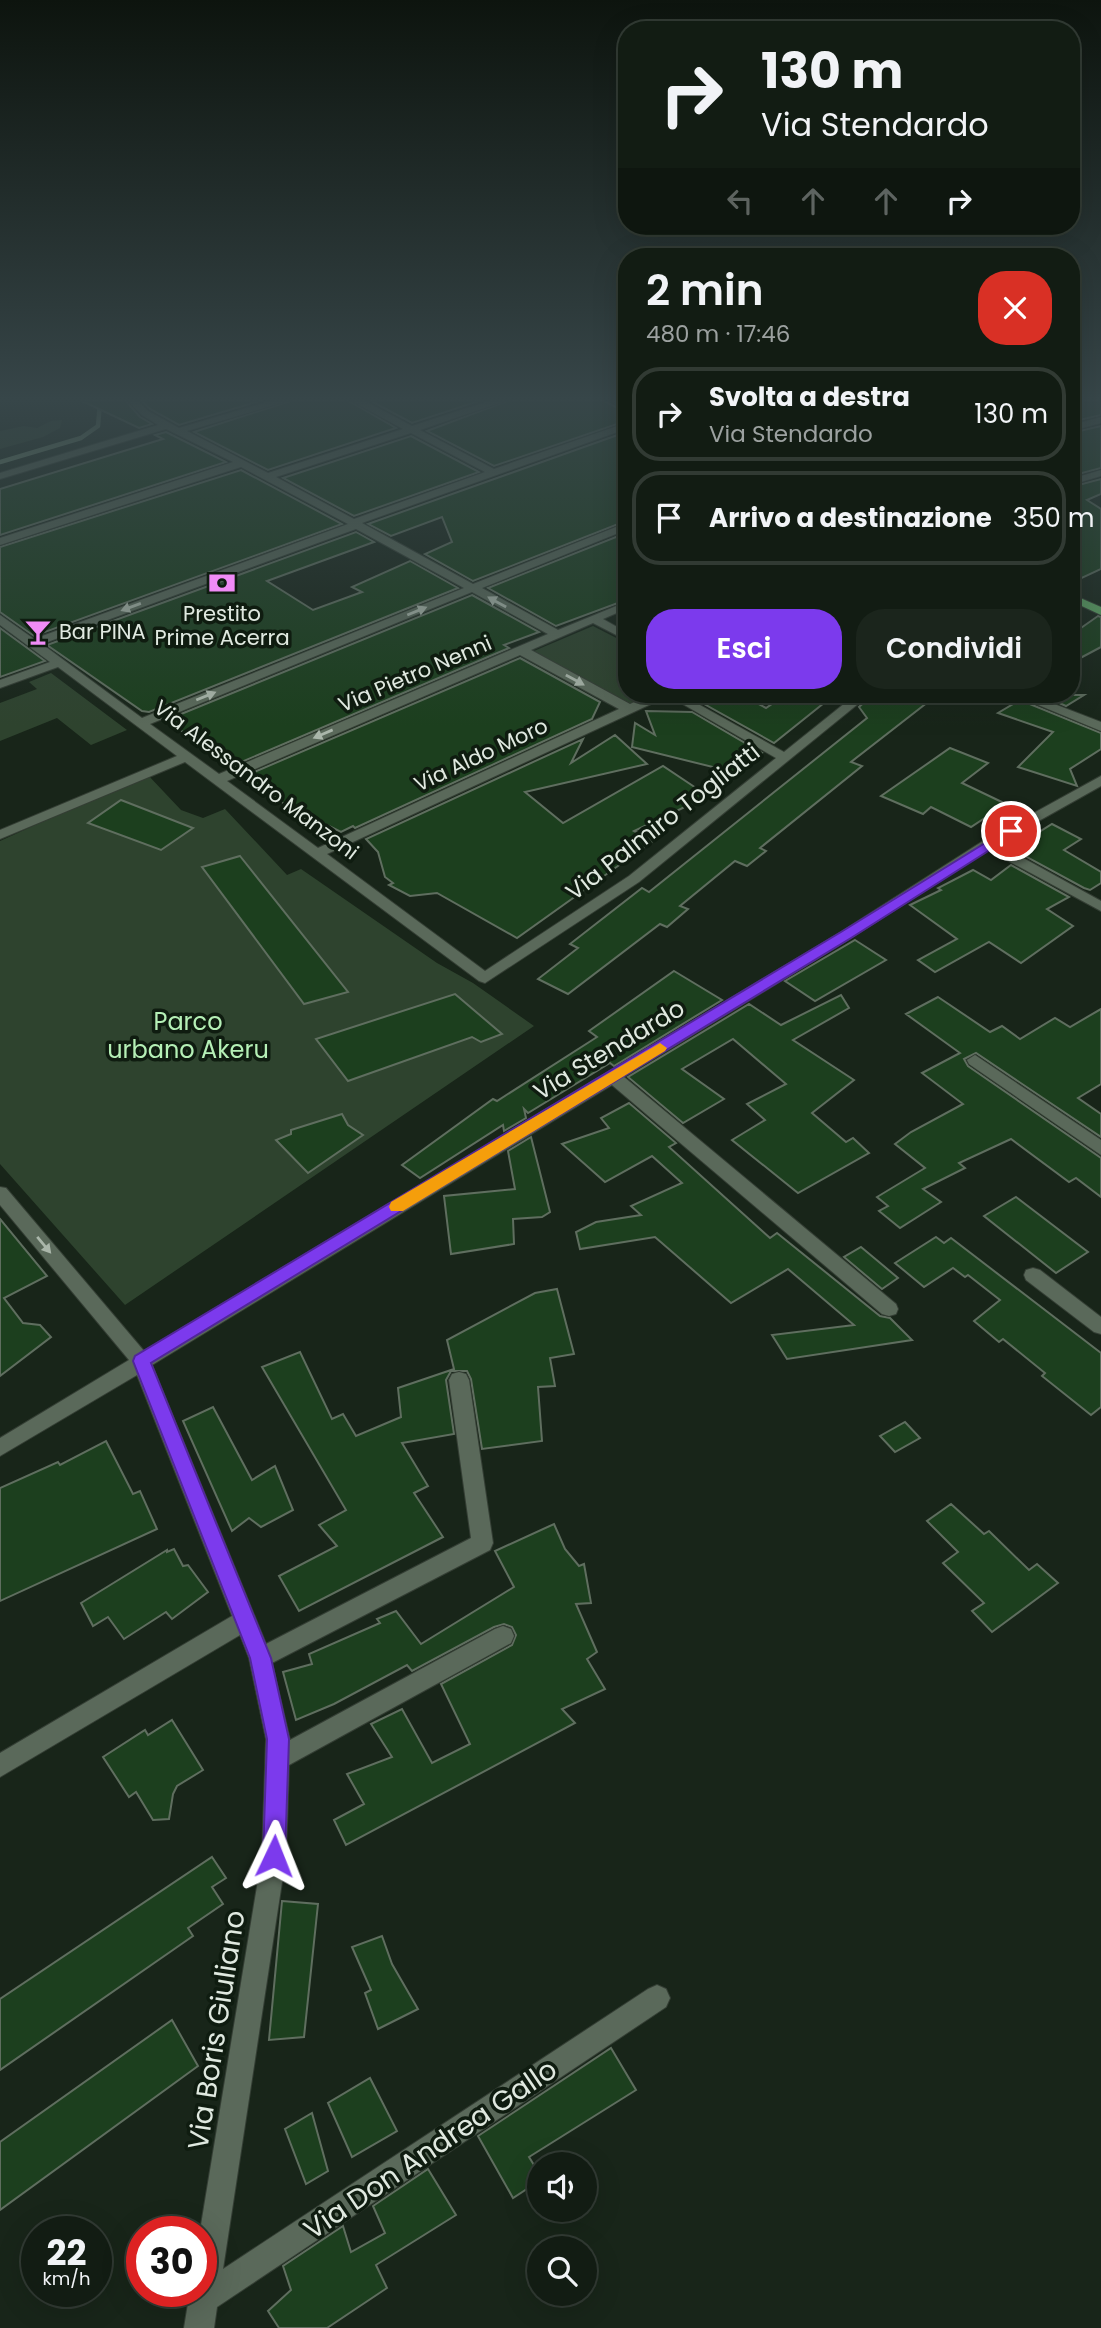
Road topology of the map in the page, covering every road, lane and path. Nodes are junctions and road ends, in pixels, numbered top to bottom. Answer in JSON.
{"nodes":[{"id":1,"x":102,"y":509,"type":"edge"},
{"id":2,"x":326,"y":509,"type":"edge"},
{"id":3,"x":396,"y":509,"type":"edge"},
{"id":4,"x":354,"y":524,"type":"junction"},
{"id":5,"x":618,"y":529,"type":"edge"},
{"id":6,"x":0,"y":542,"type":"edge"},
{"id":7,"x":473,"y":589,"type":"junction"},
{"id":8,"x":1080,"y":600,"type":"edge"},
{"id":9,"x":1099,"y":607,"type":"edge"},
{"id":10,"x":618,"y":608,"type":"edge"},
{"id":11,"x":0,"y":618,"type":"edge"},
{"id":12,"x":594,"y":619,"type":"junction"},
{"id":13,"x":618,"y":632,"type":"edge"},
{"id":14,"x":557,"y":634,"type":"junction"},
{"id":15,"x":34,"y":643,"type":"junction"},
{"id":16,"x":521,"y":650,"type":"junction"},
{"id":17,"x":61,"y":663,"type":"junction"},
{"id":18,"x":0,"y":684,"type":"edge"},
{"id":19,"x":618,"y":703,"type":"edge"},
{"id":20,"x":618,"y":703,"type":"edge"},
{"id":21,"x":642,"y":703,"type":"edge"},
{"id":22,"x":687,"y":703,"type":"edge"},
{"id":23,"x":853,"y":703,"type":"edge"},
{"id":24,"x":1040,"y":703,"type":"edge"},
{"id":25,"x":629,"y":709,"type":"junction"},
{"id":26,"x":143,"y":722,"type":"junction"},
{"id":27,"x":1101,"y":727,"type":"edge"},
{"id":28,"x":188,"y":756,"type":"junction"},
{"id":29,"x":784,"y":757,"type":"junction"},
{"id":30,"x":219,"y":779,"type":"junction"},
{"id":31,"x":1101,"y":780,"type":"edge"},
{"id":32,"x":0,"y":835,"type":"edge"},
{"id":33,"x":988,"y":844,"type":"junction"},
{"id":34,"x":319,"y":853,"type":"junction"},
{"id":35,"x":1101,"y":906,"type":"edge"},
{"id":36,"x":485,"y":978,"type":"joint"},
{"id":37,"x":975,"y":1060,"type":"dead end"},
{"id":38,"x":612,"y":1076,"type":"junction"},
{"id":39,"x":1101,"y":1149,"type":"edge"},
{"id":40,"x":0,"y":1193,"type":"edge"},
{"id":41,"x":1033,"y":1275,"type":"dead end"},
{"id":42,"x":889,"y":1309,"type":"dead end"},
{"id":43,"x":1101,"y":1327,"type":"edge"},
{"id":44,"x":141,"y":1361,"type":"junction"},
{"id":45,"x":458,"y":1380,"type":"dead end"},
{"id":46,"x":0,"y":1448,"type":"edge"},
{"id":47,"x":245,"y":1620,"type":"junction"},
{"id":48,"x":503,"y":1636,"type":"dead end"},
{"id":49,"x":260,"y":1658,"type":"junction"},
{"id":50,"x":277,"y":1759,"type":"junction"},
{"id":51,"x":0,"y":1766,"type":"edge"},
{"id":52,"x":657,"y":1998,"type":"dead end"},
{"id":53,"x":217,"y":2217,"type":"edge"},
{"id":54,"x":217,"y":2290,"type":"edge"},
{"id":55,"x":203,"y":2307,"type":"edge"},
{"id":56,"x":199,"y":2328,"type":"edge"}],
"edges":[{"from":1,"to":6,"type":"street"},
{"from":2,"to":4,"type":"street"},
{"from":3,"to":4,"type":"street"},
{"from":4,"to":7,"type":"street"},
{"from":4,"to":15,"type":"street","one_way":true},
{"from":5,"to":7,"type":"street"},
{"from":14,"to":7,"type":"street","one_way":true},
{"from":26,"to":7,"type":"street","one_way":true},
{"from":8,"to":9,"type":"main road"},
{"from":10,"to":12,"type":"street","name":"Via Pietro Nenni"},
{"from":11,"to":15,"type":"street","name":"Via Alessandro Manzoni"},
{"from":12,"to":13,"type":"street"},
{"from":12,"to":14,"type":"street","name":"Via Pietro Nenni"},
{"from":14,"to":16,"type":"street","name":"Via Pietro Nenni"},
{"from":15,"to":17,"type":"street","name":"Via Alessandro Manzoni"},
{"from":16,"to":19,"type":"street","one_way":true},
{"from":16,"to":30,"type":"street","name":"Via Pietro Nenni","one_way":true},
{"from":17,"to":18,"type":"street"},
{"from":17,"to":26,"type":"street","name":"Via Alessandro Manzoni"},
{"from":20,"to":25,"type":"street","one_way":true},
{"from":21,"to":25,"type":"street","name":"Via Aldo Moro"},
{"from":22,"to":29,"type":"street"},
{"from":23,"to":29,"type":"street","name":"Via Palmiro Togliatti"},
{"from":24,"to":27,"type":"street"},
{"from":25,"to":34,"type":"street","name":"Via Aldo Moro"},
{"from":26,"to":28,"type":"street","name":"Via Alessandro Manzoni"},
{"from":28,"to":30,"type":"street","name":"Via Alessandro Manzoni"},
{"from":28,"to":32,"type":"street"},
{"from":29,"to":36,"type":"street","name":"Via Palmiro Togliatti"},
{"from":30,"to":34,"type":"street","name":"Via Alessandro Manzoni"},
{"from":31,"to":33,"type":"street","name":"Via Stendardo"},
{"from":33,"to":35,"type":"street"},
{"from":33,"to":38,"type":"street","name":"Via Stendardo"},
{"from":34,"to":36,"type":"street","name":"Via Alessandro Manzoni"},
{"from":37,"to":39,"type":"street"},
{"from":38,"to":42,"type":"street"},
{"from":38,"to":44,"type":"street","name":"Via Stendardo"},
{"from":40,"to":44,"type":"street","name":"Via Boris Giuliano","one_way":true},
{"from":41,"to":43,"type":"street"},
{"from":44,"to":46,"type":"street","name":"Via Stendardo"},
{"from":44,"to":47,"type":"street","name":"Via Boris Giuliano"},
{"from":45,"to":49,"type":"street"},
{"from":47,"to":49,"type":"street","name":"Via Boris Giuliano"},
{"from":47,"to":51,"type":"street"},
{"from":48,"to":50,"type":"street"},
{"from":49,"to":50,"type":"street","name":"Via Boris Giuliano"},
{"from":50,"to":53,"type":"street","name":"Via Boris Giuliano"},
{"from":52,"to":54,"type":"street","name":"Via Don Andrea Gallo"},
{"from":55,"to":56,"type":"street","name":"Via Boris Giuliano"}]}
